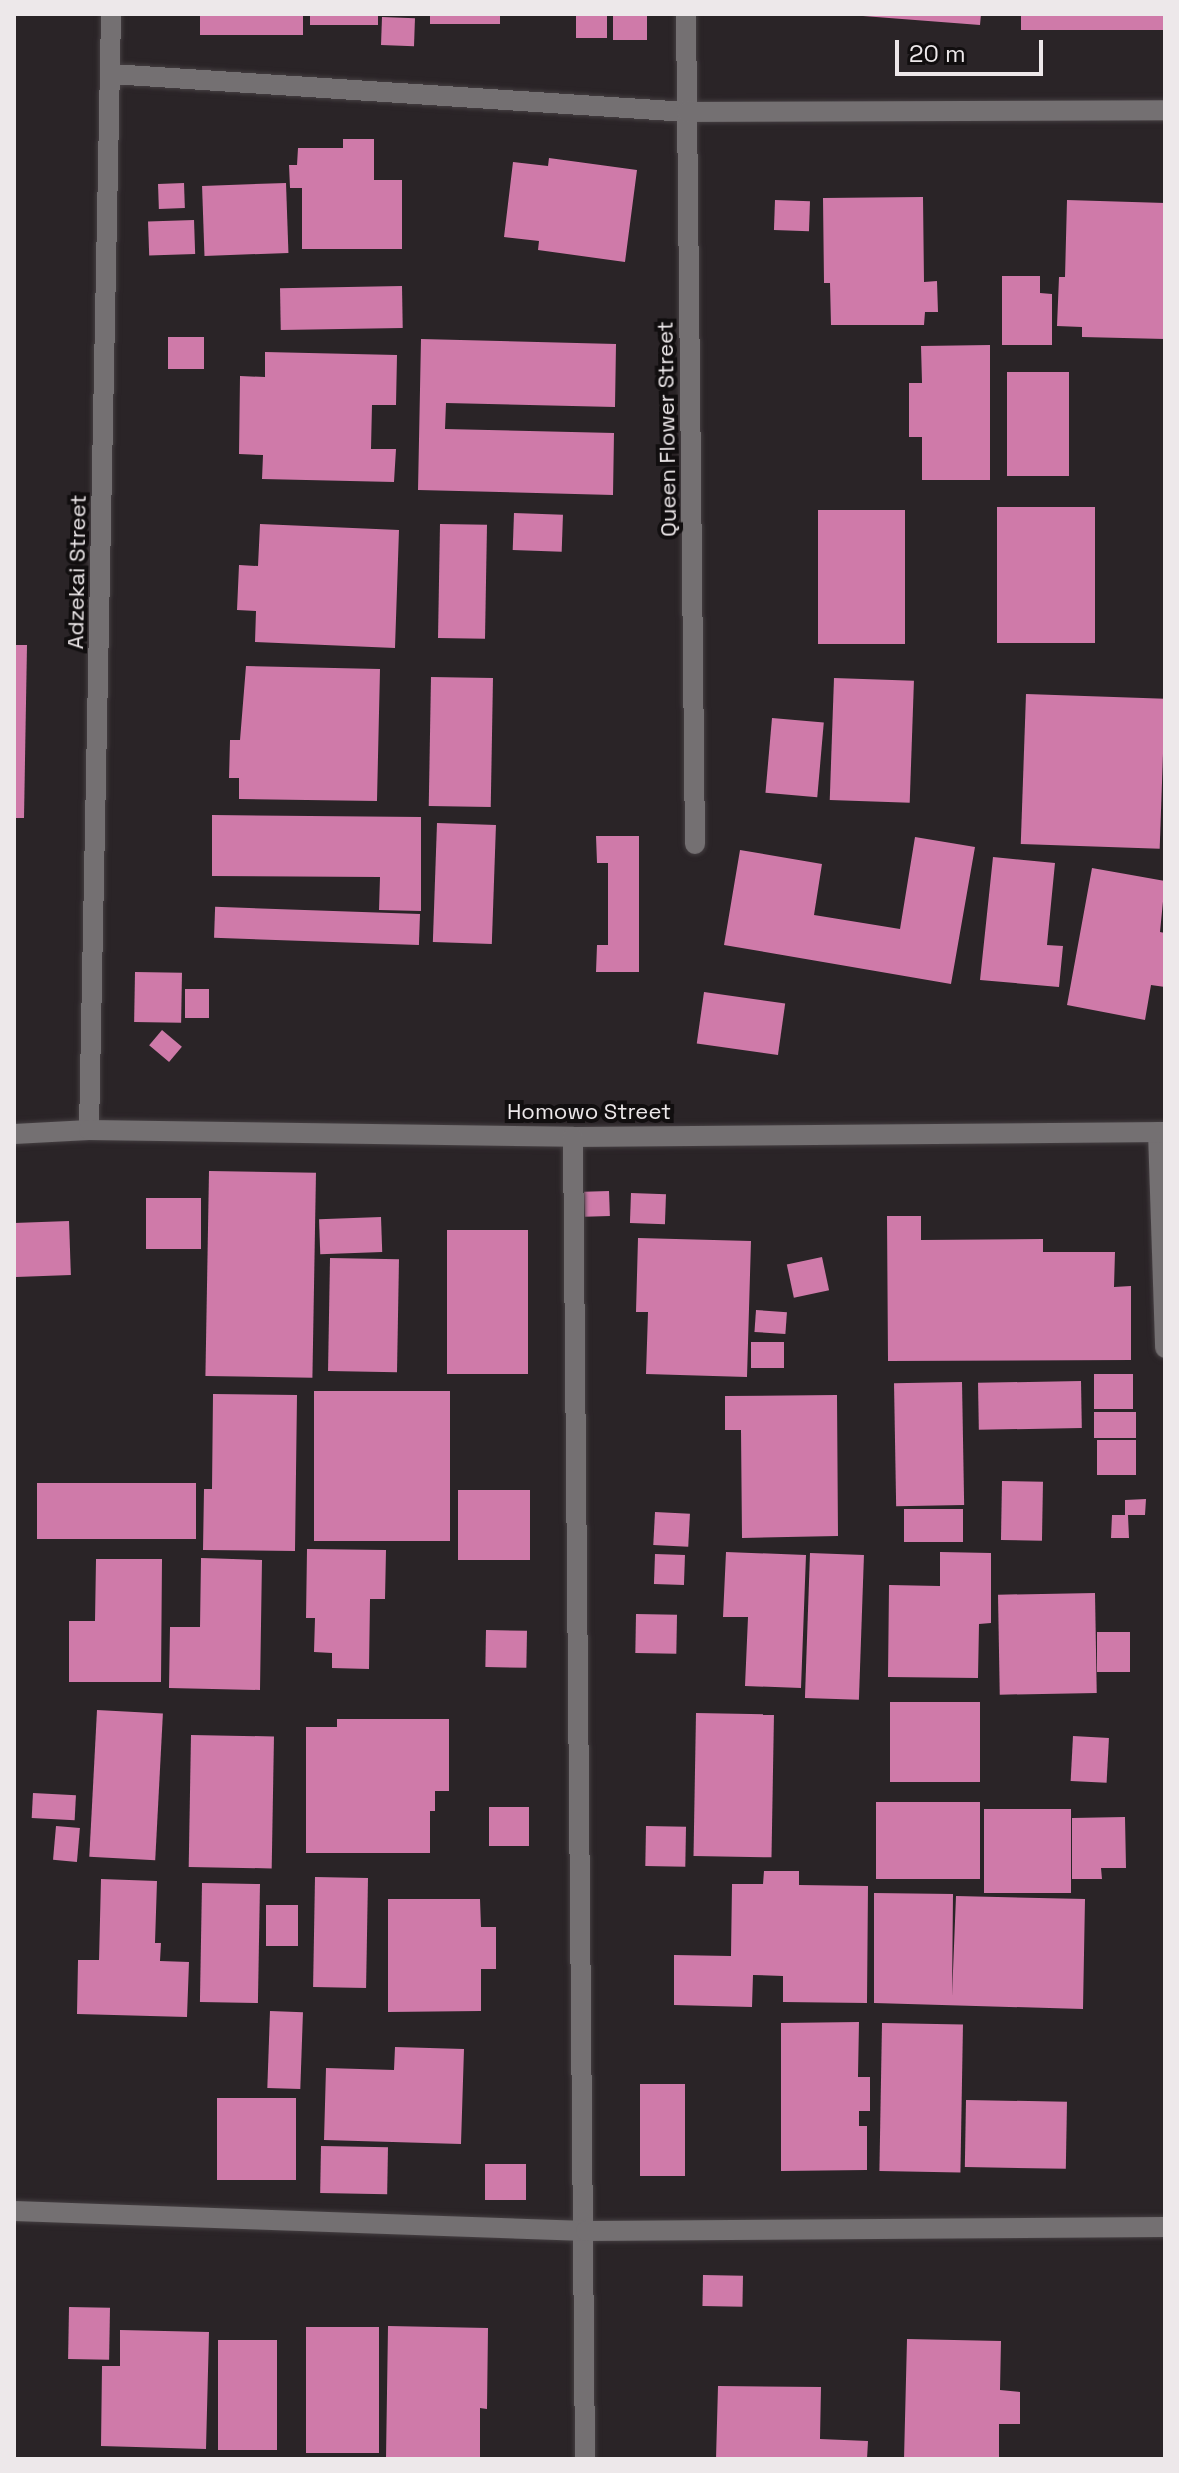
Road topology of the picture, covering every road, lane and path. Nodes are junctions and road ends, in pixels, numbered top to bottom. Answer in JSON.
{"nodes":[{"id":1,"x":111,"y":14,"type":"edge"},
{"id":2,"x":686,"y":14,"type":"edge"},
{"id":3,"x":112,"y":74,"type":"junction"},
{"id":4,"x":1165,"y":110,"type":"edge"},
{"id":5,"x":687,"y":112,"type":"junction"},
{"id":6,"x":695,"y":844,"type":"dead end"},
{"id":7,"x":89,"y":1130,"type":"junction"},
{"id":8,"x":1161,"y":1132,"type":"edge"},
{"id":9,"x":14,"y":1134,"type":"edge"},
{"id":10,"x":573,"y":1137,"type":"junction"},
{"id":11,"x":1165,"y":1348,"type":"edge"},
{"id":12,"x":14,"y":2211,"type":"edge"},
{"id":13,"x":1165,"y":2227,"type":"edge"},
{"id":14,"x":586,"y":2231,"type":"junction"},
{"id":15,"x":585,"y":2459,"type":"edge"}],
"edges":[{"from":1,"to":3,"type":"street","name":"Adzekai Street"},
{"from":2,"to":5,"type":"street","name":"Queen Flower Street"},
{"from":3,"to":5,"type":"street"},
{"from":3,"to":7,"type":"street","name":"Adzekai Street"},
{"from":4,"to":5,"type":"street"},
{"from":5,"to":6,"type":"street","name":"Queen Flower Street"},
{"from":7,"to":9,"type":"street","name":"Homowo Street"},
{"from":7,"to":10,"type":"street","name":"Homowo Street"},
{"from":8,"to":10,"type":"street","name":"Homowo Street"},
{"from":8,"to":11,"type":"street"},
{"from":10,"to":14,"type":"street"},
{"from":12,"to":14,"type":"street"},
{"from":13,"to":14,"type":"street"},
{"from":14,"to":15,"type":"street"}]}
